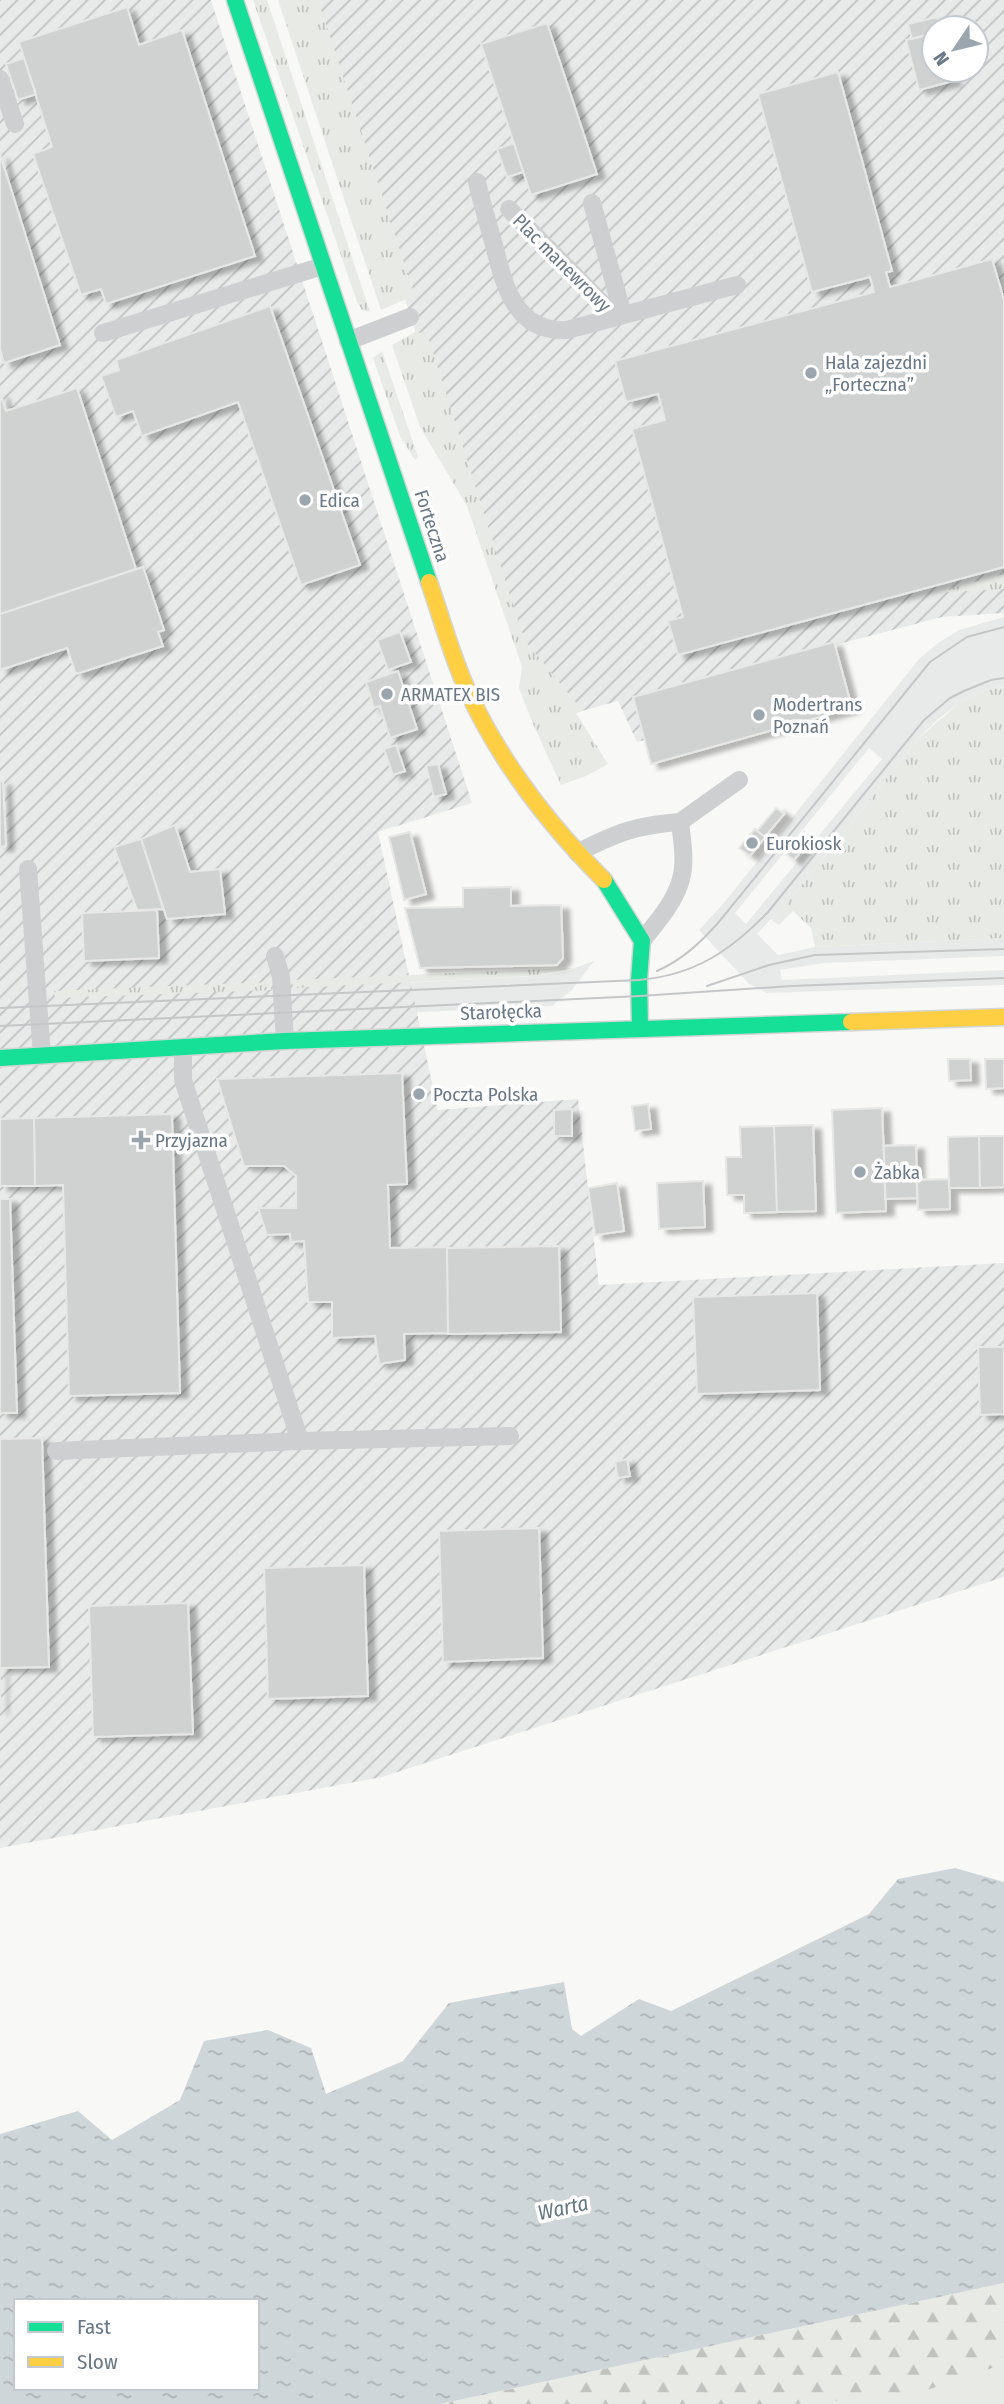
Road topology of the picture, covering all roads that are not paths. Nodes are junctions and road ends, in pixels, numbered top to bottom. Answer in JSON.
{"nodes":[{"id":1,"x":235,"y":0,"type":"edge"},
{"id":2,"x":0,"y":79,"type":"edge"},
{"id":3,"x":15,"y":124,"type":"dead end"},
{"id":4,"x":477,"y":182,"type":"dead end"},
{"id":5,"x":593,"y":203,"type":"dead end"},
{"id":6,"x":509,"y":209,"type":"dead end"},
{"id":7,"x":323,"y":266,"type":"junction"},
{"id":8,"x":737,"y":285,"type":"dead end"},
{"id":9,"x":619,"y":316,"type":"junction"},
{"id":10,"x":410,"y":317,"type":"dead end"},
{"id":11,"x":103,"y":333,"type":"dead end"},
{"id":12,"x":348,"y":341,"type":"junction"},
{"id":13,"x":740,"y":780,"type":"dead end"},
{"id":14,"x":680,"y":822,"type":"junction"},
{"id":15,"x":577,"y":853,"type":"junction"},
{"id":16,"x":27,"y":869,"type":"dead end"},
{"id":17,"x":642,"y":941,"type":"junction"},
{"id":18,"x":275,"y":956,"type":"dead end"},
{"id":19,"x":1004,"y":1017,"type":"edge"},
{"id":20,"x":640,"y":1029,"type":"junction"},
{"id":21,"x":285,"y":1041,"type":"junction"},
{"id":22,"x":183,"y":1047,"type":"junction"},
{"id":23,"x":42,"y":1056,"type":"junction"},
{"id":24,"x":0,"y":1058,"type":"edge"},
{"id":25,"x":510,"y":1436,"type":"dead end"},
{"id":26,"x":300,"y":1440,"type":"junction"},
{"id":27,"x":56,"y":1451,"type":"dead end"}],
"edges":[{"from":1,"to":7,"type":"street","name":"Forteczna"},
{"from":2,"to":3,"type":"lane"},
{"from":4,"to":9,"type":"lane","name":"Plac manewrowy"},
{"from":5,"to":9,"type":"lane","name":"Plac manewrowy"},
{"from":6,"to":9,"type":"lane","name":"Plac manewrowy"},
{"from":7,"to":11,"type":"lane"},
{"from":7,"to":12,"type":"street","name":"Forteczna"},
{"from":8,"to":9,"type":"lane","name":"Plac manewrowy"},
{"from":10,"to":12,"type":"lane"},
{"from":12,"to":15,"type":"street","name":"Forteczna"},
{"from":13,"to":14,"type":"lane"},
{"from":14,"to":15,"type":"lane"},
{"from":14,"to":17,"type":"lane"},
{"from":15,"to":17,"type":"street","name":"Forteczna"},
{"from":16,"to":23,"type":"lane"},
{"from":17,"to":20,"type":"street"},
{"from":18,"to":21,"type":"lane"},
{"from":19,"to":20,"type":"street","name":"Starołęcka"},
{"from":20,"to":21,"type":"street","name":"Starołęcka"},
{"from":21,"to":22,"type":"street","name":"Starołęcka"},
{"from":22,"to":23,"type":"street","name":"Starołęcka"},
{"from":22,"to":26,"type":"lane"},
{"from":23,"to":24,"type":"street","name":"Starołęcka"},
{"from":25,"to":26,"type":"lane"},
{"from":26,"to":27,"type":"lane"}]}
